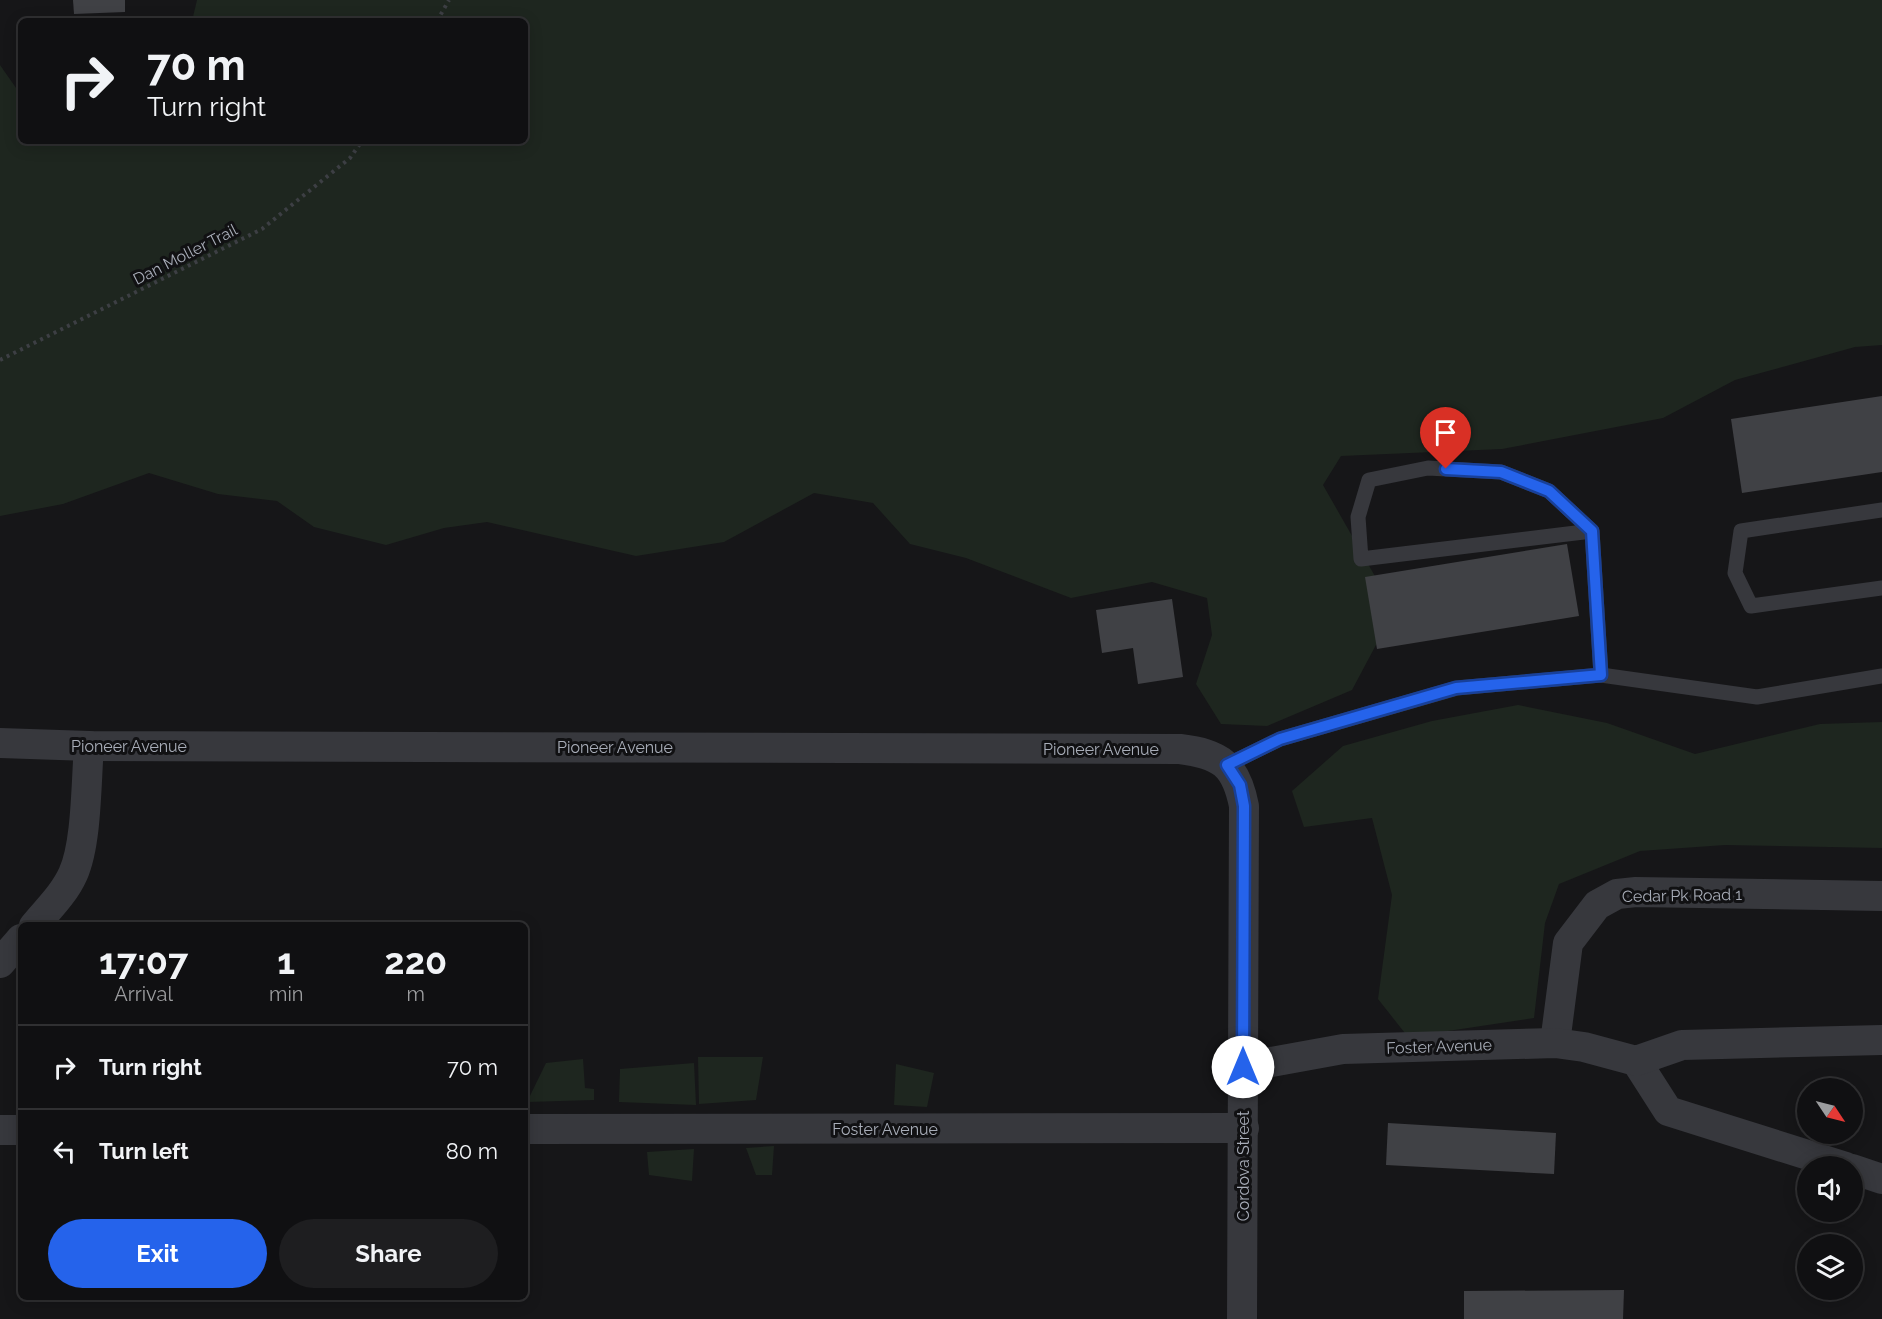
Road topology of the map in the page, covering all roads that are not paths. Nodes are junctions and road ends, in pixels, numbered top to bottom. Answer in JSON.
{"nodes":[{"id":1,"x":1882,"y":510,"type":"edge"},
{"id":2,"x":1592,"y":531,"type":"junction"},
{"id":3,"x":1882,"y":588,"type":"edge"},
{"id":4,"x":1601,"y":675,"type":"junction"},
{"id":5,"x":1882,"y":676,"type":"edge"},
{"id":6,"x":0,"y":743,"type":"edge"},
{"id":7,"x":89,"y":746,"type":"junction"},
{"id":8,"x":1227,"y":765,"type":"junction"},
{"id":9,"x":1882,"y":896,"type":"edge"},
{"id":10,"x":38,"y":922,"type":"edge"},
{"id":11,"x":18,"y":942,"type":"edge"},
{"id":12,"x":0,"y":963,"type":"edge"},
{"id":13,"x":1882,"y":1040,"type":"edge"},
{"id":14,"x":1555,"y":1043,"type":"junction"},
{"id":15,"x":1636,"y":1061,"type":"junction"},
{"id":16,"x":1243,"y":1067,"type":"junction"},
{"id":17,"x":1244,"y":1128,"type":"junction"},
{"id":18,"x":528,"y":1129,"type":"edge"},
{"id":19,"x":0,"y":1130,"type":"edge"},
{"id":20,"x":18,"y":1130,"type":"edge"},
{"id":21,"x":1810,"y":1156,"type":"edge"},
{"id":22,"x":1863,"y":1173,"type":"edge"},
{"id":23,"x":1882,"y":1179,"type":"edge"},
{"id":24,"x":1242,"y":1319,"type":"edge"}],
"edges":[{"from":1,"to":3,"type":"lane"},
{"from":2,"to":2,"type":"lane"},
{"from":2,"to":4,"type":"lane"},
{"from":4,"to":5,"type":"lane"},
{"from":4,"to":8,"type":"lane"},
{"from":6,"to":7,"type":"street","name":"Pioneer Avenue"},
{"from":7,"to":8,"type":"street","name":"Pioneer Avenue"},
{"from":7,"to":10,"type":"street"},
{"from":8,"to":16,"type":"street","name":"Cordova Street"},
{"from":9,"to":14,"type":"street","name":"Cedar Pk Road 1"},
{"from":11,"to":12,"type":"street"},
{"from":13,"to":15,"type":"street"},
{"from":14,"to":15,"type":"street","name":"Foster Avenue"},
{"from":14,"to":16,"type":"street","name":"Foster Avenue"},
{"from":15,"to":21,"type":"street"},
{"from":16,"to":17,"type":"street","name":"Cordova Street"},
{"from":17,"to":18,"type":"street","name":"Foster Avenue"},
{"from":17,"to":24,"type":"street","name":"Cordova Street"},
{"from":19,"to":20,"type":"street"},
{"from":22,"to":23,"type":"street"}]}
